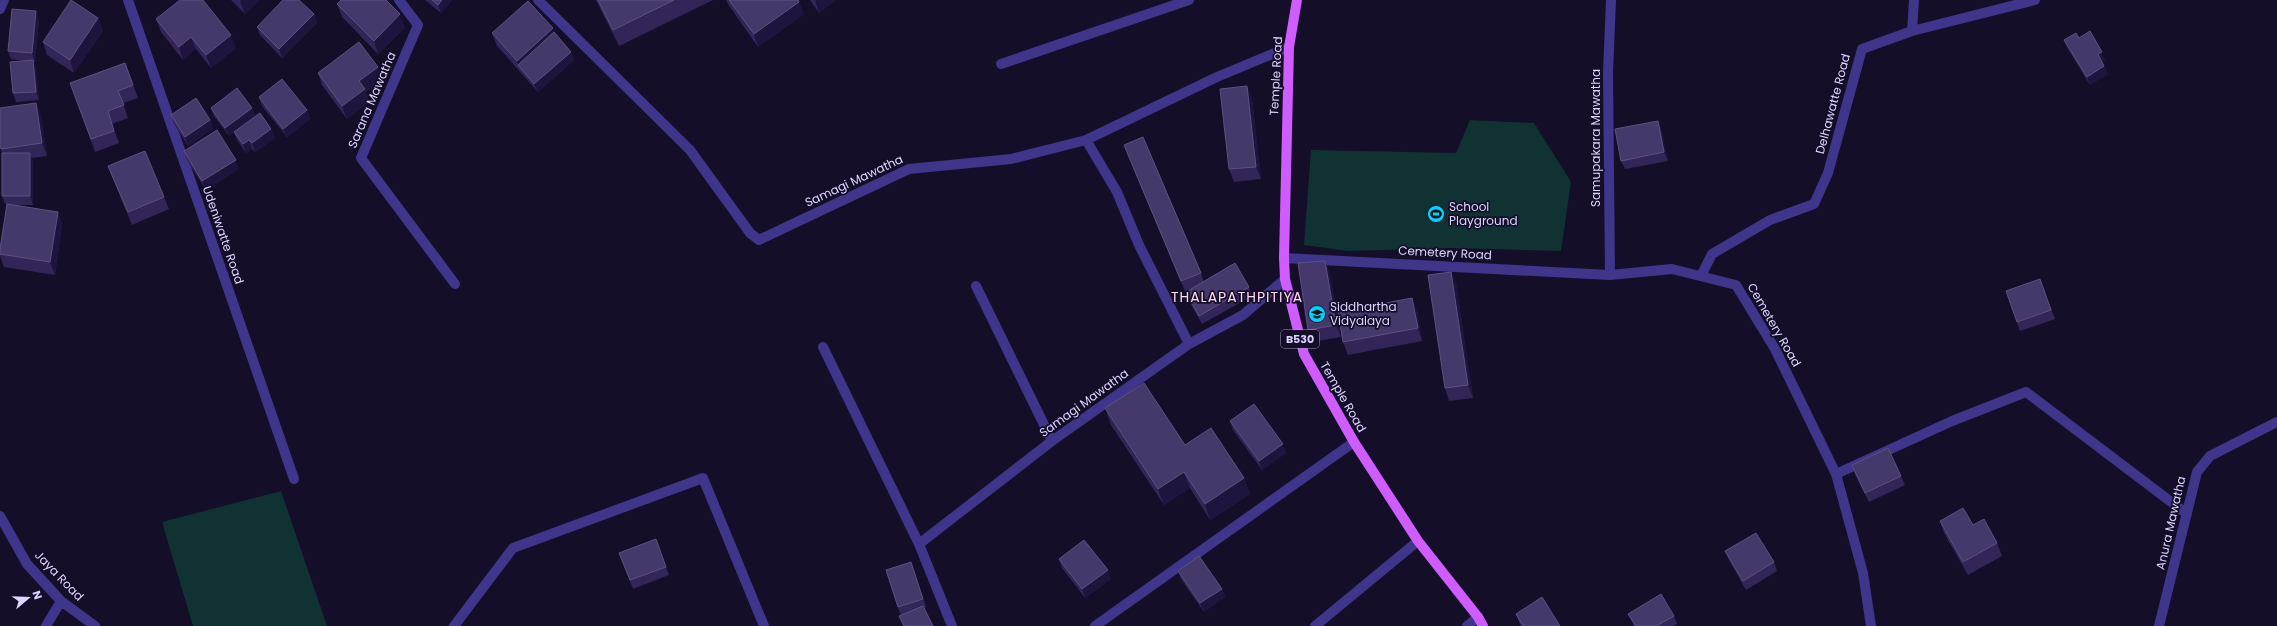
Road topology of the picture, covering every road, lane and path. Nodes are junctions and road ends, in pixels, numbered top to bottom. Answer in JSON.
{"nodes":[{"id":1,"x":4,"y":0,"type":"edge"},
{"id":2,"x":128,"y":0,"type":"edge"},
{"id":3,"x":399,"y":0,"type":"edge"},
{"id":4,"x":538,"y":0,"type":"edge"},
{"id":5,"x":1189,"y":0,"type":"edge"},
{"id":6,"x":1297,"y":0,"type":"edge"},
{"id":7,"x":1611,"y":0,"type":"edge"},
{"id":8,"x":1914,"y":0,"type":"edge"},
{"id":9,"x":2035,"y":0,"type":"edge"},
{"id":10,"x":0,"y":9,"type":"edge"},
{"id":11,"x":1912,"y":31,"type":"junction"},
{"id":12,"x":1289,"y":47,"type":"junction"},
{"id":13,"x":1001,"y":64,"type":"dead end"},
{"id":14,"x":1086,"y":140,"type":"junction"},
{"id":15,"x":1284,"y":258,"type":"junction"},
{"id":16,"x":1610,"y":275,"type":"junction"},
{"id":17,"x":1701,"y":276,"type":"junction"},
{"id":18,"x":1285,"y":279,"type":"junction"},
{"id":19,"x":455,"y":284,"type":"dead end"},
{"id":20,"x":976,"y":286,"type":"dead end"},
{"id":21,"x":1189,"y":344,"type":"junction"},
{"id":22,"x":823,"y":347,"type":"dead end"},
{"id":23,"x":2277,"y":422,"type":"edge"},
{"id":24,"x":1052,"y":441,"type":"junction"},
{"id":25,"x":1354,"y":442,"type":"junction"},
{"id":26,"x":1836,"y":474,"type":"junction"},
{"id":27,"x":294,"y":479,"type":"dead end"},
{"id":28,"x":2187,"y":514,"type":"junction"},
{"id":29,"x":0,"y":516,"type":"edge"},
{"id":30,"x":1418,"y":541,"type":"junction"},
{"id":31,"x":918,"y":544,"type":"junction"},
{"id":32,"x":62,"y":600,"type":"junction"},
{"id":33,"x":1480,"y":621,"type":"edge"},
{"id":34,"x":46,"y":626,"type":"edge"},
{"id":35,"x":95,"y":626,"type":"edge"},
{"id":36,"x":454,"y":626,"type":"edge"},
{"id":37,"x":764,"y":626,"type":"edge"},
{"id":38,"x":952,"y":626,"type":"edge"},
{"id":39,"x":1095,"y":626,"type":"edge"},
{"id":40,"x":1315,"y":626,"type":"edge"},
{"id":41,"x":1467,"y":626,"type":"edge"},
{"id":42,"x":1871,"y":626,"type":"edge"},
{"id":43,"x":2159,"y":626,"type":"edge"}],
"edges":[{"from":1,"to":10,"type":"street"},
{"from":2,"to":27,"type":"street","name":"Udeniwatte Road"},
{"from":3,"to":19,"type":"street","name":"Sarana Mawatha"},
{"from":4,"to":14,"type":"street","name":"Samagi Mawatha"},
{"from":5,"to":13,"type":"street"},
{"from":6,"to":12,"type":"main road","name":"Temple Road","number":"B530"},
{"from":7,"to":16,"type":"street","name":"Samupakara Mawatha"},
{"from":8,"to":11,"type":"street"},
{"from":9,"to":11,"type":"street","name":"Delhawatte Road"},
{"from":11,"to":17,"type":"street","name":"Delhawatte Road"},
{"from":12,"to":14,"type":"street"},
{"from":12,"to":15,"type":"main road","name":"Temple Road","number":"B530"},
{"from":14,"to":21,"type":"street"},
{"from":15,"to":16,"type":"street","name":"Cemetery Road"},
{"from":15,"to":18,"type":"main road","name":"Temple Road","number":"B530"},
{"from":16,"to":17,"type":"street","name":"Cemetery Road"},
{"from":17,"to":26,"type":"street","name":"Cemetery Road"},
{"from":18,"to":21,"type":"street","name":"Samagi Mawatha"},
{"from":18,"to":25,"type":"main road","name":"Temple Road","number":"B530"},
{"from":20,"to":24,"type":"street"},
{"from":21,"to":24,"type":"street","name":"Samagi Mawatha"},
{"from":22,"to":31,"type":"street"},
{"from":23,"to":28,"type":"street","name":"Anura Mawatha"},
{"from":24,"to":31,"type":"street","name":"Samagi Mawatha"},
{"from":25,"to":30,"type":"main road","name":"Temple Road","number":"B530"},
{"from":25,"to":39,"type":"street"},
{"from":26,"to":28,"type":"street"},
{"from":26,"to":42,"type":"street","name":"Cemetery Road"},
{"from":28,"to":43,"type":"street","name":"Anura Mawatha"},
{"from":29,"to":32,"type":"street","name":"Jaya Road"},
{"from":30,"to":33,"type":"main road","name":"Temple Road","number":"B530"},
{"from":30,"to":40,"type":"street"},
{"from":31,"to":38,"type":"street"},
{"from":32,"to":34,"type":"street"},
{"from":32,"to":35,"type":"street","name":"Jaya Road"},
{"from":33,"to":41,"type":"street"},
{"from":36,"to":37,"type":"street"}]}
